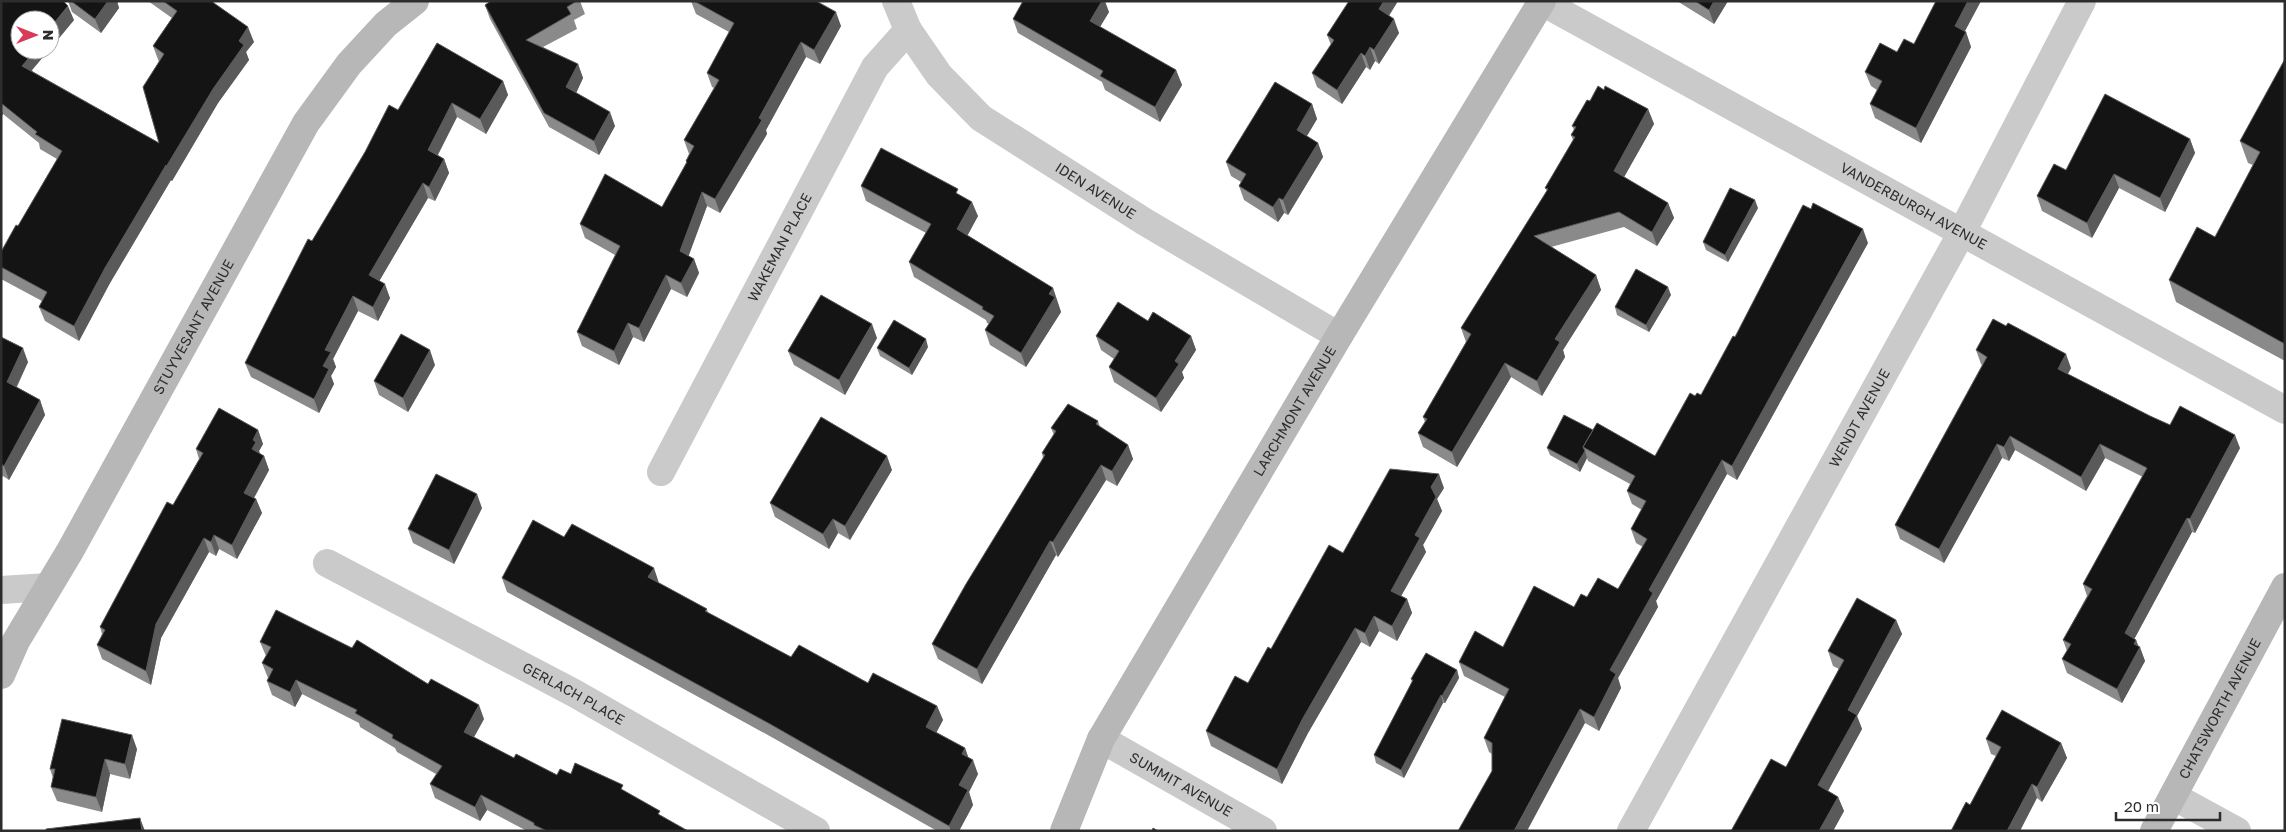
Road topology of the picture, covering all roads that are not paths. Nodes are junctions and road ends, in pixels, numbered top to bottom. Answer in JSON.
{"nodes":[{"id":1,"x":415,"y":1,"type":"edge"},
{"id":2,"x":896,"y":1,"type":"edge"},
{"id":3,"x":2082,"y":1,"type":"edge"},
{"id":4,"x":1542,"y":2,"type":"edge"},
{"id":5,"x":908,"y":30,"type":"junction"},
{"id":6,"x":1960,"y":234,"type":"junction"},
{"id":7,"x":1339,"y":336,"type":"junction"},
{"id":8,"x":2285,"y":410,"type":"edge"},
{"id":9,"x":661,"y":472,"type":"dead end"},
{"id":10,"x":328,"y":563,"type":"dead end"},
{"id":11,"x":48,"y":587,"type":"junction"},
{"id":12,"x":2285,"y":587,"type":"edge"},
{"id":13,"x":1,"y":590,"type":"edge"},
{"id":14,"x":1,"y":675,"type":"edge"},
{"id":15,"x":1101,"y":739,"type":"junction"},
{"id":16,"x":2173,"y":796,"type":"junction"},
{"id":17,"x":816,"y":831,"type":"edge"},
{"id":18,"x":1064,"y":831,"type":"edge"},
{"id":19,"x":1263,"y":831,"type":"edge"},
{"id":20,"x":1631,"y":831,"type":"edge"},
{"id":21,"x":2154,"y":831,"type":"edge"},
{"id":22,"x":2237,"y":831,"type":"edge"}],
"edges":[{"from":1,"to":11,"type":"street","name":"STUYVESANT AVENUE"},
{"from":2,"to":5,"type":"street","name":"IDEN AVENUE"},
{"from":3,"to":6,"type":"street","name":"WENDT AVENUE"},
{"from":4,"to":6,"type":"street","name":"VANDERBURGH AVENUE"},
{"from":4,"to":7,"type":"street","name":"LARCHMONT AVENUE"},
{"from":5,"to":7,"type":"street","name":"IDEN AVENUE"},
{"from":5,"to":9,"type":"street","name":"WAKEMAN PLACE"},
{"from":6,"to":8,"type":"street","name":"VANDERBURGH AVENUE"},
{"from":6,"to":20,"type":"street","name":"WENDT AVENUE"},
{"from":7,"to":15,"type":"street","name":"LARCHMONT AVENUE"},
{"from":10,"to":17,"type":"street","name":"GERLACH PLACE"},
{"from":11,"to":13,"type":"street"},
{"from":11,"to":14,"type":"street","name":"STUYVESANT AVENUE"},
{"from":12,"to":16,"type":"street","name":"CHATSWORTH AVENUE"},
{"from":15,"to":18,"type":"street","name":"LARCHMONT AVENUE"},
{"from":15,"to":19,"type":"street","name":"SUMMIT AVENUE"},
{"from":16,"to":21,"type":"street","name":"CHATSWORTH AVENUE"},
{"from":16,"to":22,"type":"street"}]}
